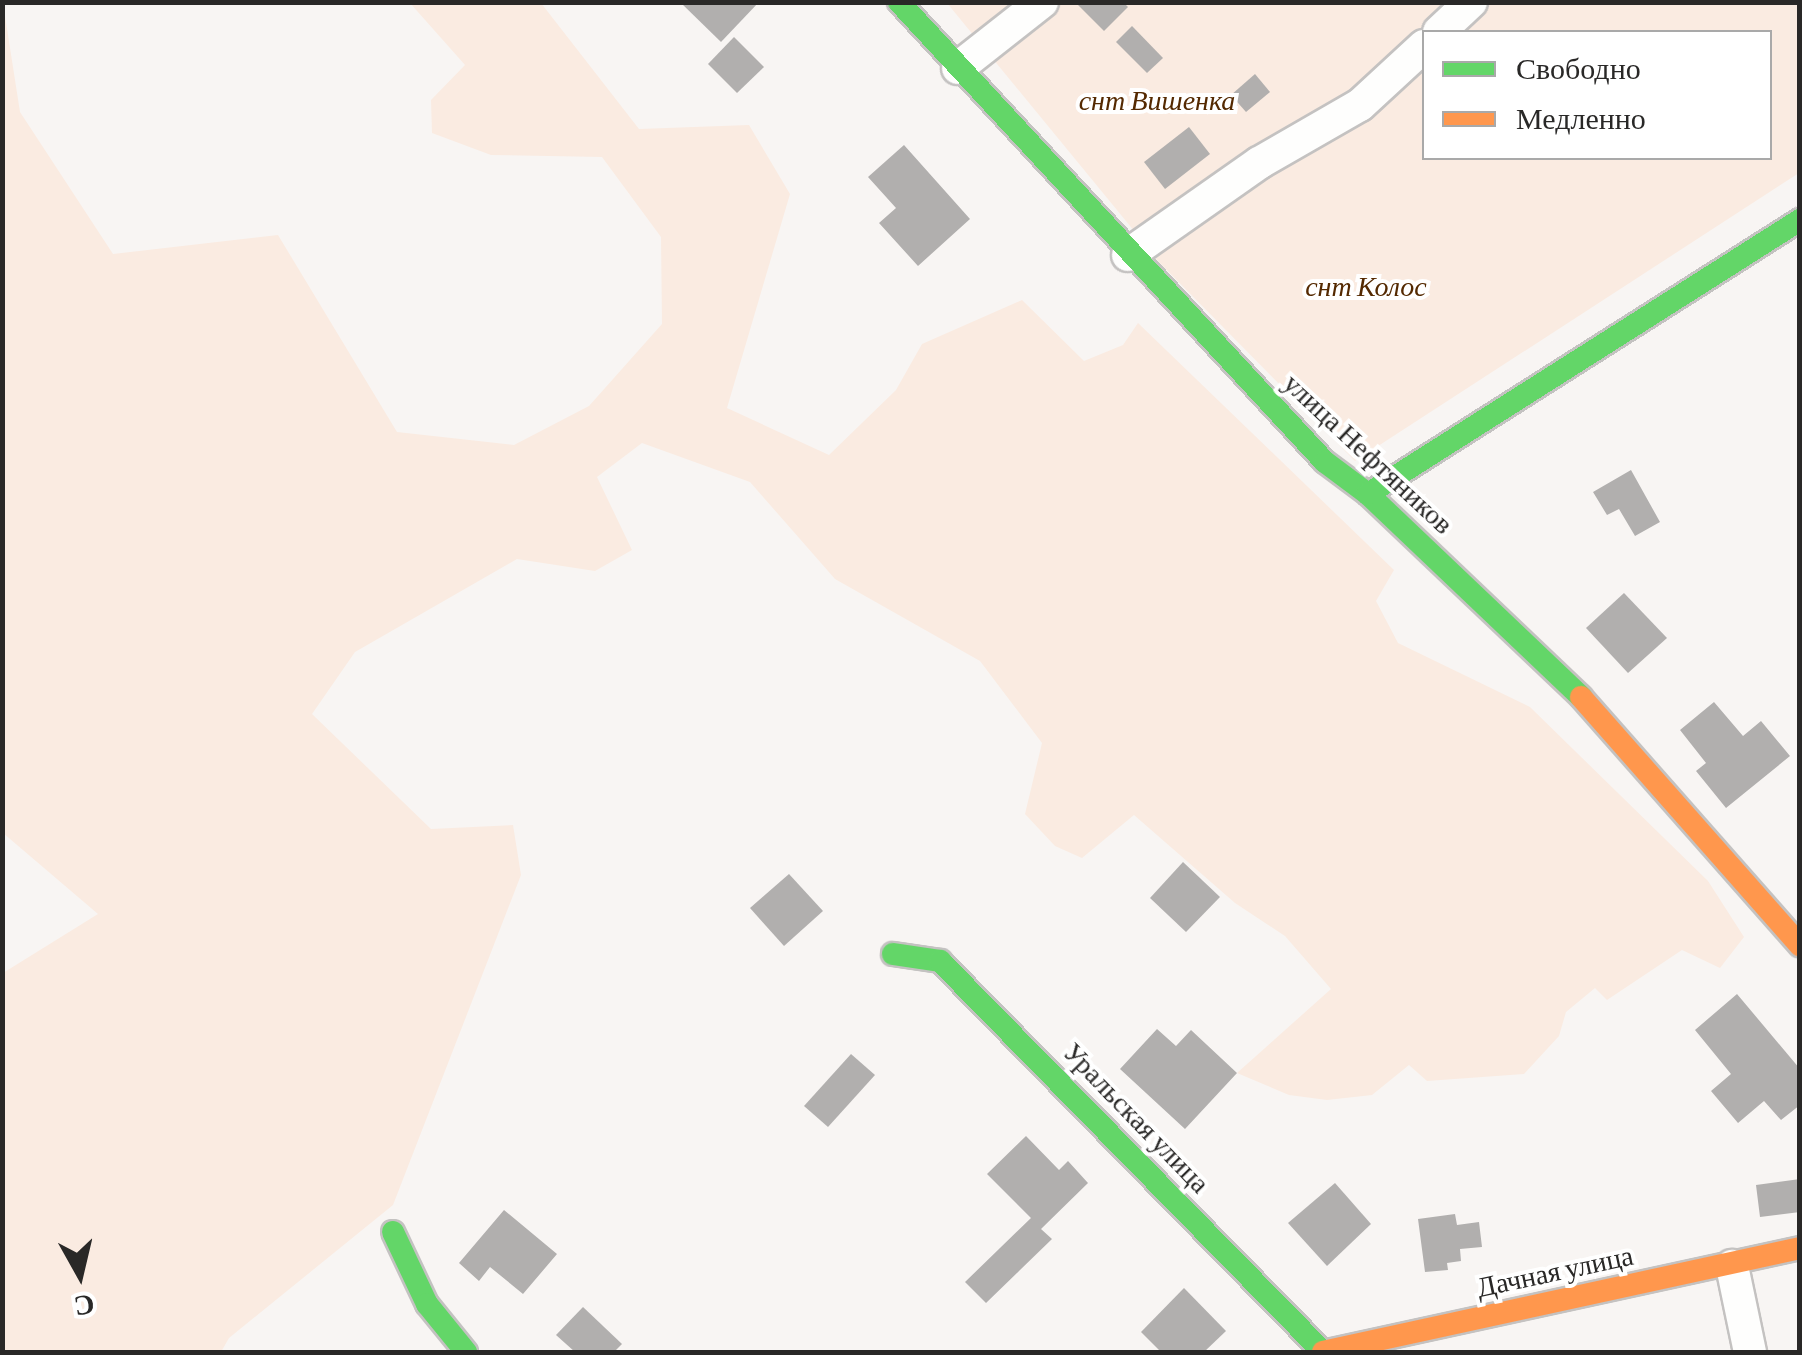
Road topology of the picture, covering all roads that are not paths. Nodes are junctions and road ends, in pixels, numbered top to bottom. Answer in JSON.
{"nodes":[{"id":1,"x":899,"y":2,"type":"edge"},
{"id":2,"x":1042,"y":2,"type":"edge"},
{"id":3,"x":1471,"y":2,"type":"edge"},
{"id":4,"x":1441,"y":30,"type":"edge"},
{"id":5,"x":1422,"y":48,"type":"edge"},
{"id":6,"x":958,"y":68,"type":"junction"},
{"id":7,"x":1800,"y":220,"type":"edge"},
{"id":8,"x":1128,"y":255,"type":"junction"},
{"id":9,"x":1368,"y":494,"type":"junction"},
{"id":10,"x":1800,"y":945,"type":"edge"},
{"id":11,"x":892,"y":954,"type":"dead end"},
{"id":12,"x":393,"y":1232,"type":"dead end"},
{"id":13,"x":1800,"y":1248,"type":"edge"},
{"id":14,"x":1732,"y":1266,"type":"junction"},
{"id":15,"x":466,"y":1352,"type":"edge"},
{"id":16,"x":1323,"y":1352,"type":"edge"},
{"id":17,"x":1750,"y":1352,"type":"edge"}],
"edges":[{"from":1,"to":6,"type":"street","name":"улица Нефтяников"},
{"from":2,"to":6,"type":"street"},
{"from":3,"to":4,"type":"street"},
{"from":5,"to":8,"type":"street"},
{"from":6,"to":8,"type":"street","name":"улица Нефтяников"},
{"from":7,"to":9,"type":"street"},
{"from":8,"to":9,"type":"street","name":"улица Нефтяников"},
{"from":9,"to":10,"type":"street","name":"улица Нефтяников"},
{"from":11,"to":16,"type":"street","name":"Уральская улица"},
{"from":12,"to":15,"type":"street"},
{"from":13,"to":14,"type":"street","name":"Дачная улица"},
{"from":14,"to":16,"type":"street","name":"Дачная улица"},
{"from":14,"to":17,"type":"street"}]}
